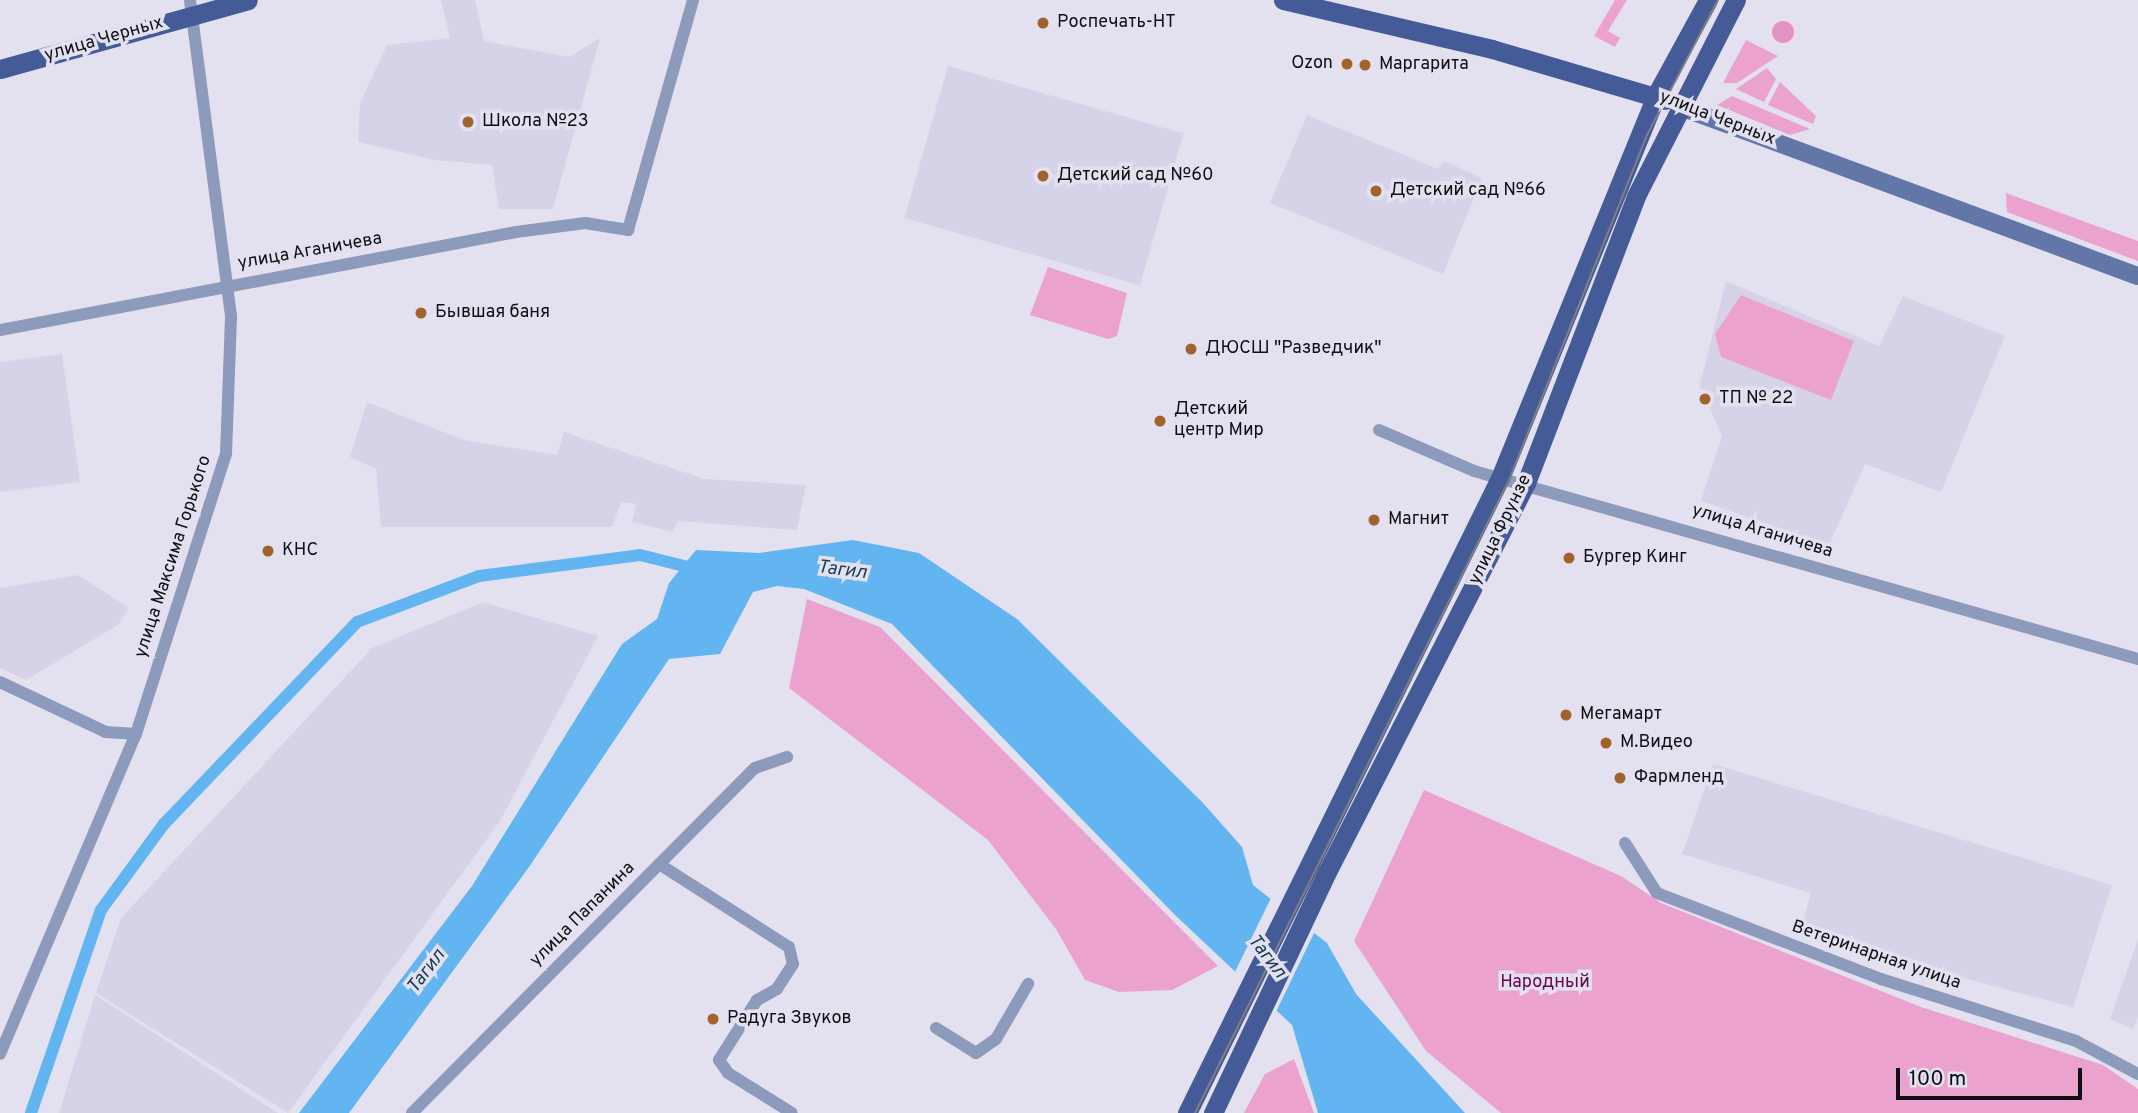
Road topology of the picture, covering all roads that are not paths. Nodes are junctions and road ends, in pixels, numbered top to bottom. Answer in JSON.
{"nodes":[{"id":1,"x":248,"y":0,"type":"edge"},
{"id":2,"x":693,"y":0,"type":"edge"},
{"id":3,"x":1283,"y":0,"type":"edge"},
{"id":4,"x":1708,"y":0,"type":"edge"},
{"id":5,"x":1736,"y":0,"type":"edge"},
{"id":6,"x":191,"y":8,"type":"edge"},
{"id":7,"x":0,"y":69,"type":"edge"},
{"id":8,"x":1656,"y":95,"type":"junction"},
{"id":9,"x":1678,"y":106,"type":"junction"},
{"id":10,"x":2138,"y":276,"type":"edge"},
{"id":11,"x":227,"y":284,"type":"junction"},
{"id":12,"x":0,"y":330,"type":"edge"},
{"id":13,"x":1379,"y":430,"type":"dead end"},
{"id":14,"x":1500,"y":478,"type":"junction"},
{"id":15,"x":1526,"y":483,"type":"junction"},
{"id":16,"x":2138,"y":659,"type":"edge"},
{"id":17,"x":0,"y":682,"type":"edge"},
{"id":18,"x":136,"y":734,"type":"junction"},
{"id":19,"x":787,"y":757,"type":"dead end"},
{"id":20,"x":1626,"y":843,"type":"dead end"},
{"id":21,"x":659,"y":864,"type":"junction"},
{"id":22,"x":1028,"y":984,"type":"dead end"},
{"id":23,"x":936,"y":1028,"type":"dead end"},
{"id":24,"x":1,"y":1051,"type":"edge"},
{"id":25,"x":2138,"y":1074,"type":"edge"},
{"id":26,"x":412,"y":1113,"type":"edge"},
{"id":27,"x":792,"y":1113,"type":"edge"},
{"id":28,"x":1187,"y":1113,"type":"edge"},
{"id":29,"x":1213,"y":1113,"type":"edge"}],
"edges":[{"from":1,"to":6,"type":"main road","name":"улица Черных"},
{"from":2,"to":11,"type":"street","name":"улица Аганичева"},
{"from":3,"to":8,"type":"main road","name":"улица Черных"},
{"from":4,"to":8,"type":"main road","name":"улица Фрунзе"},
{"from":5,"to":9,"type":"main road","name":"улица Фрунзе"},
{"from":6,"to":7,"type":"main road","name":"улица Черных"},
{"from":6,"to":11,"type":"street","name":"улица Максима Горького"},
{"from":8,"to":9,"type":"main road","name":"улица Черных"},
{"from":8,"to":14,"type":"main road","name":"улица Фрунзе"},
{"from":9,"to":10,"type":"street","name":"улица Черных"},
{"from":9,"to":15,"type":"main road","name":"улица Фрунзе"},
{"from":11,"to":12,"type":"street","name":"улица Аганичева"},
{"from":11,"to":18,"type":"street","name":"улица Максима Горького"},
{"from":13,"to":14,"type":"street","name":"улица Аганичева"},
{"from":14,"to":15,"type":"street","name":"улица Аганичева"},
{"from":14,"to":28,"type":"main road","name":"улица Фрунзе"},
{"from":15,"to":16,"type":"street","name":"улица Аганичева"},
{"from":15,"to":29,"type":"main road","name":"улица Фрунзе"},
{"from":17,"to":18,"type":"street"},
{"from":18,"to":24,"type":"street","name":"улица Максима Горького"},
{"from":19,"to":21,"type":"street","name":"улица Папанина"},
{"from":20,"to":25,"type":"street","name":"Ветеринарная улица"},
{"from":21,"to":26,"type":"street","name":"улица Папанина"},
{"from":21,"to":27,"type":"street"},
{"from":22,"to":23,"type":"street"}]}
